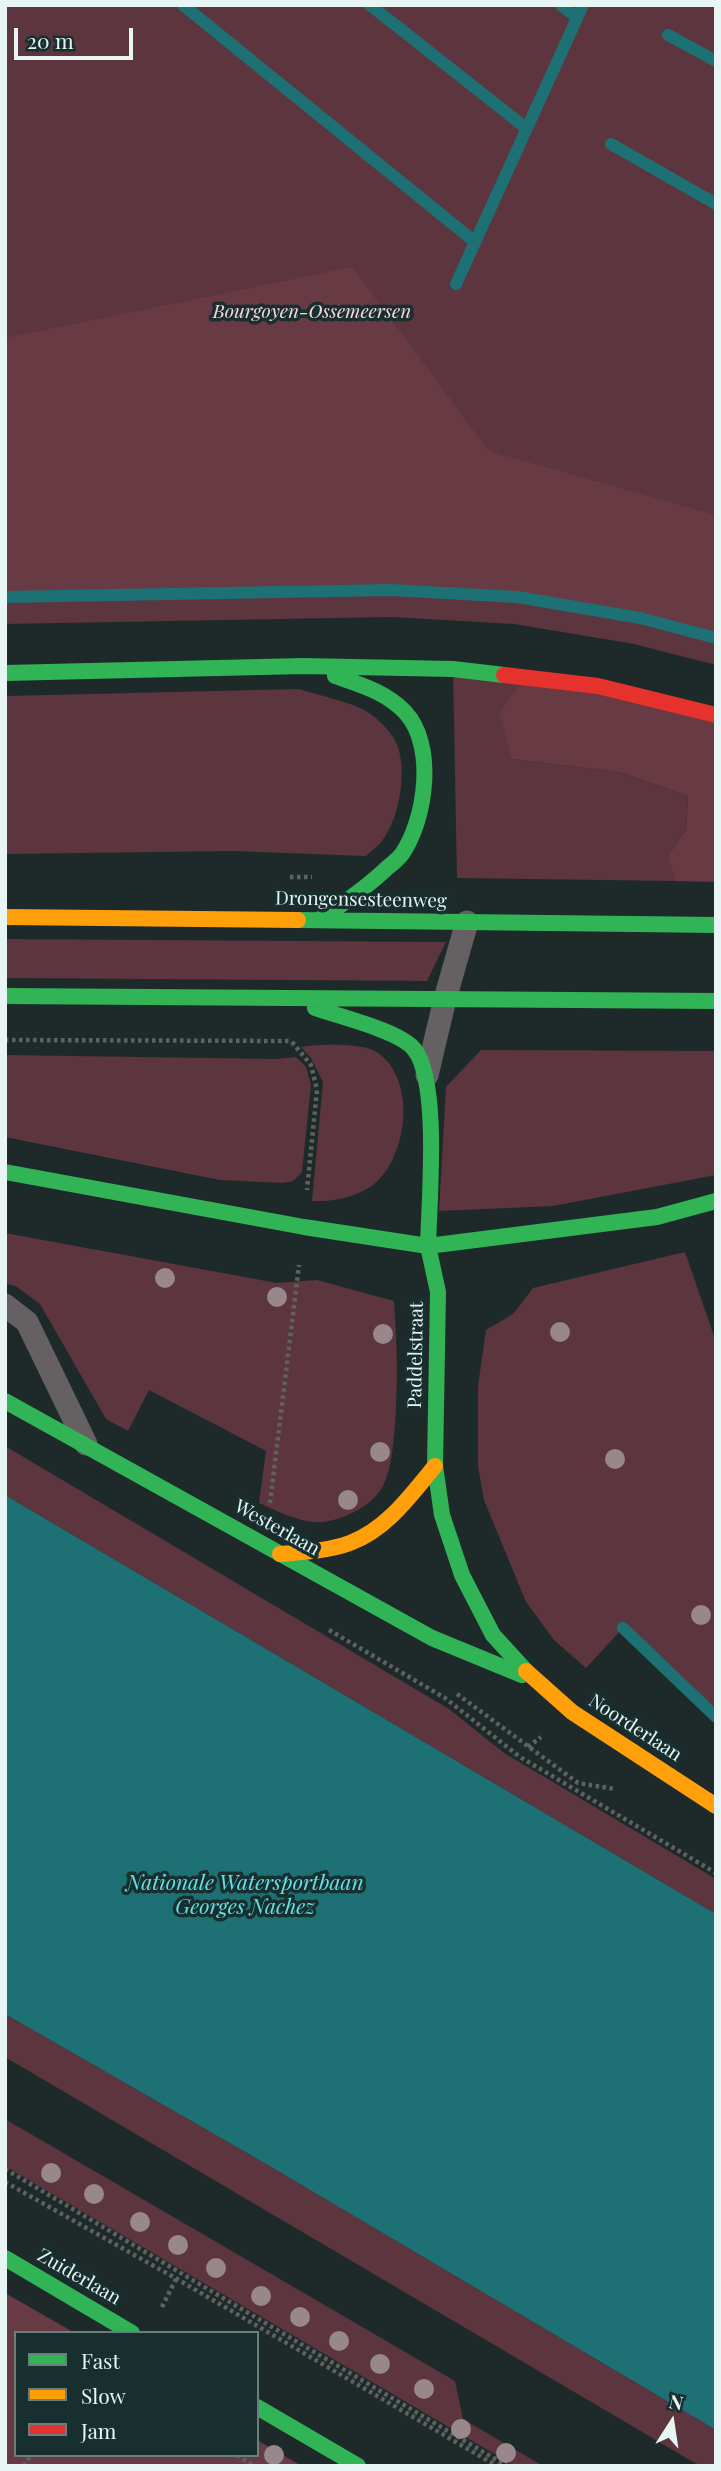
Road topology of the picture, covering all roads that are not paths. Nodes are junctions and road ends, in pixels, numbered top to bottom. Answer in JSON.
{"nodes":[{"id":1,"x":303,"y":666,"type":"junction"},
{"id":2,"x":5,"y":673,"type":"edge"},
{"id":3,"x":716,"y":715,"type":"edge"},
{"id":4,"x":5,"y":917,"type":"edge"},
{"id":5,"x":319,"y":920,"type":"junction"},
{"id":6,"x":467,"y":922,"type":"junction"},
{"id":7,"x":716,"y":925,"type":"edge"},
{"id":8,"x":5,"y":996,"type":"edge"},
{"id":9,"x":286,"y":998,"type":"junction"},
{"id":10,"x":445,"y":999,"type":"junction"},
{"id":11,"x":716,"y":1001,"type":"edge"},
{"id":12,"x":426,"y":1078,"type":"junction"},
{"id":13,"x":5,"y":1172,"type":"edge"},
{"id":14,"x":716,"y":1201,"type":"edge"},
{"id":15,"x":428,"y":1246,"type":"junction"},
{"id":16,"x":5,"y":1305,"type":"edge"},
{"id":17,"x":5,"y":1401,"type":"edge"},
{"id":18,"x":87,"y":1447,"type":"junction"},
{"id":19,"x":435,"y":1466,"type":"junction"},
{"id":20,"x":273,"y":1550,"type":"junction"},
{"id":21,"x":535,"y":1681,"type":"junction"},
{"id":22,"x":716,"y":1806,"type":"edge"},
{"id":23,"x":5,"y":2259,"type":"edge"},
{"id":24,"x":129,"y":2331,"type":"edge"},
{"id":25,"x":259,"y":2408,"type":"edge"},
{"id":26,"x":358,"y":2466,"type":"edge"}],
"edges":[{"from":1,"to":2,"type":"main road"},
{"from":1,"to":3,"type":"main road"},
{"from":1,"to":5,"type":"main road"},
{"from":4,"to":5,"type":"main road","name":"Drongensesteenweg"},
{"from":5,"to":6,"type":"main road","name":"Drongensesteenweg"},
{"from":6,"to":7,"type":"main road","name":"Drongensesteenweg"},
{"from":6,"to":10,"type":"lane"},
{"from":8,"to":9,"type":"main road"},
{"from":9,"to":10,"type":"main road"},
{"from":9,"to":12,"type":"main road"},
{"from":10,"to":11,"type":"main road"},
{"from":10,"to":12,"type":"lane"},
{"from":12,"to":15,"type":"main road","name":"Paddelstraat"},
{"from":13,"to":15,"type":"main road"},
{"from":14,"to":15,"type":"main road"},
{"from":15,"to":19,"type":"main road","name":"Paddelstraat"},
{"from":16,"to":18,"type":"lane"},
{"from":17,"to":18,"type":"main road","name":"Westerlaan"},
{"from":18,"to":20,"type":"main road","name":"Westerlaan"},
{"from":19,"to":20,"type":"main road"},
{"from":19,"to":21,"type":"main road","name":"Paddelstraat"},
{"from":20,"to":21,"type":"main road","name":"Westerlaan"},
{"from":21,"to":22,"type":"main road","name":"Noorderlaan"},
{"from":23,"to":24,"type":"main road","name":"Zuiderlaan"},
{"from":25,"to":26,"type":"main road"}]}
